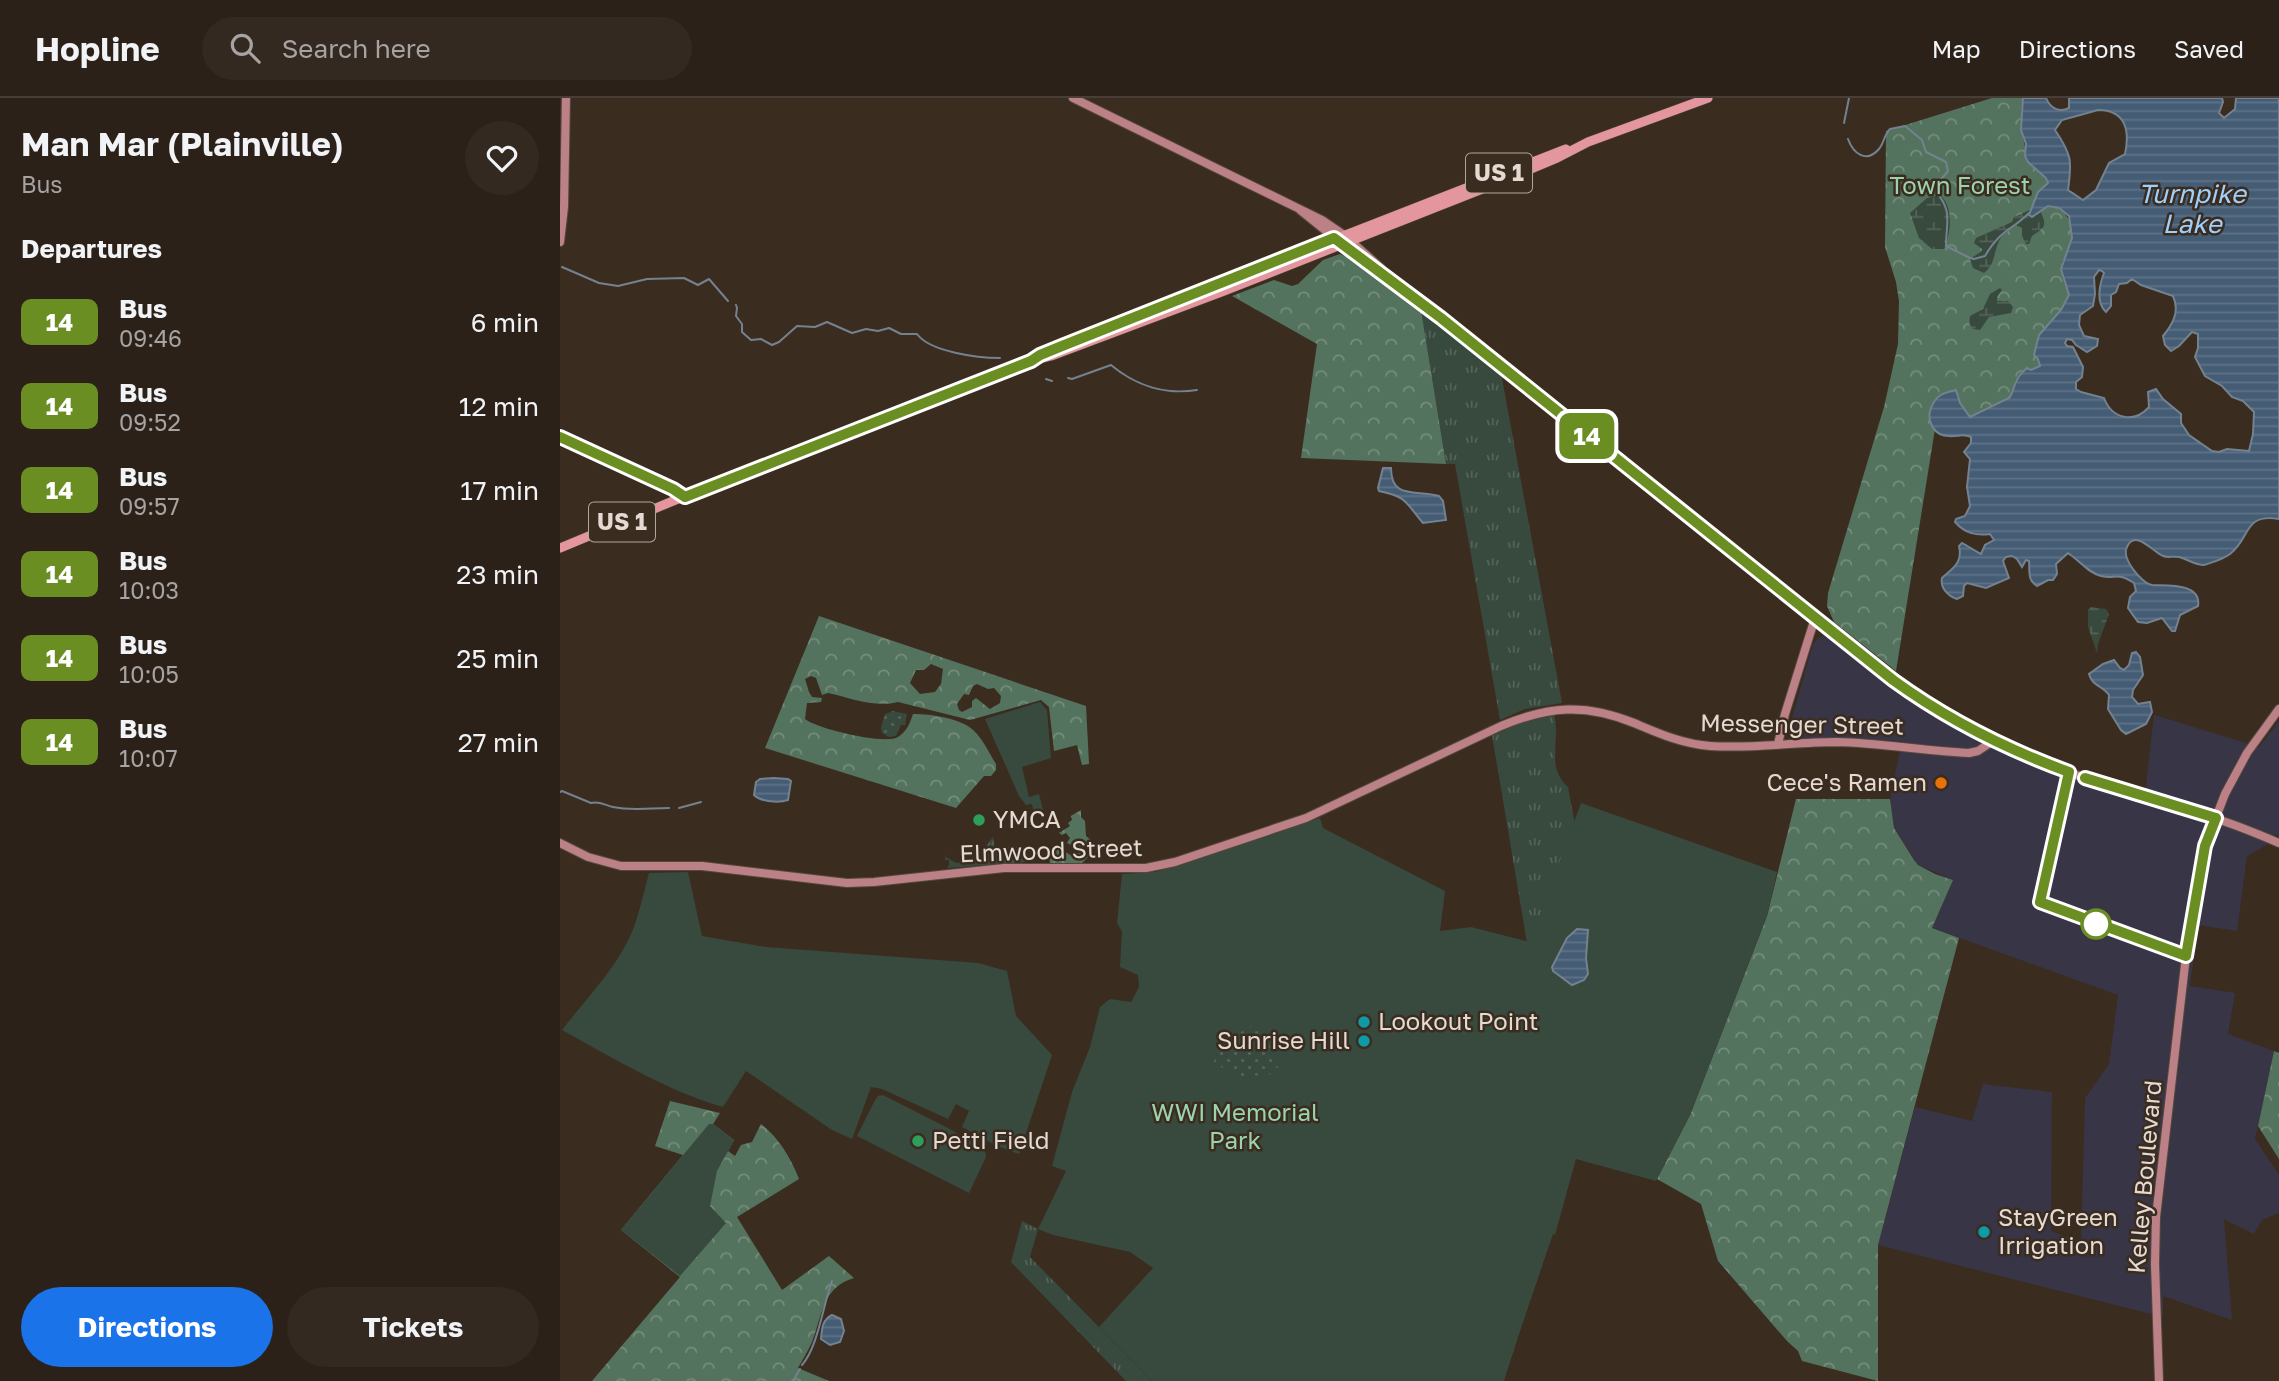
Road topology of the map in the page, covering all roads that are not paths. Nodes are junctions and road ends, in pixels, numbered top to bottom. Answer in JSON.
{"nodes":[{"id":1,"x":566,"y":98,"type":"edge"},
{"id":2,"x":1073,"y":98,"type":"edge"},
{"id":3,"x":1708,"y":98,"type":"edge"},
{"id":4,"x":1343,"y":240,"type":"junction"},
{"id":5,"x":560,"y":242,"type":"edge"},
{"id":6,"x":560,"y":548,"type":"edge"},
{"id":7,"x":1815,"y":618,"type":"junction"},
{"id":8,"x":2279,"y":709,"type":"edge"},
{"id":9,"x":1993,"y":741,"type":"junction"},
{"id":10,"x":1779,"y":744,"type":"junction"},
{"id":11,"x":1444,"y":753,"type":"joint"},
{"id":12,"x":2216,"y":818,"type":"junction"},
{"id":13,"x":560,"y":843,"type":"edge"},
{"id":14,"x":2279,"y":843,"type":"edge"},
{"id":15,"x":2159,"y":1381,"type":"edge"}],
"edges":[{"from":1,"to":5,"type":"main road"},
{"from":2,"to":4,"type":"main road"},
{"from":3,"to":4,"type":"main road","number":"US 1"},
{"from":4,"to":6,"type":"main road","number":"US 1"},
{"from":4,"to":7,"type":"main road"},
{"from":7,"to":9,"type":"main road"},
{"from":7,"to":10,"type":"main road"},
{"from":8,"to":12,"type":"main road","name":"Kelley Boulevard"},
{"from":9,"to":10,"type":"main road","name":"Messenger Street"},
{"from":9,"to":12,"type":"main road"},
{"from":10,"to":11,"type":"main road","name":"Messenger Street"},
{"from":11,"to":13,"type":"main road","name":"Elmwood Street"},
{"from":12,"to":14,"type":"main road"},
{"from":12,"to":15,"type":"main road","name":"Kelley Boulevard"}]}
